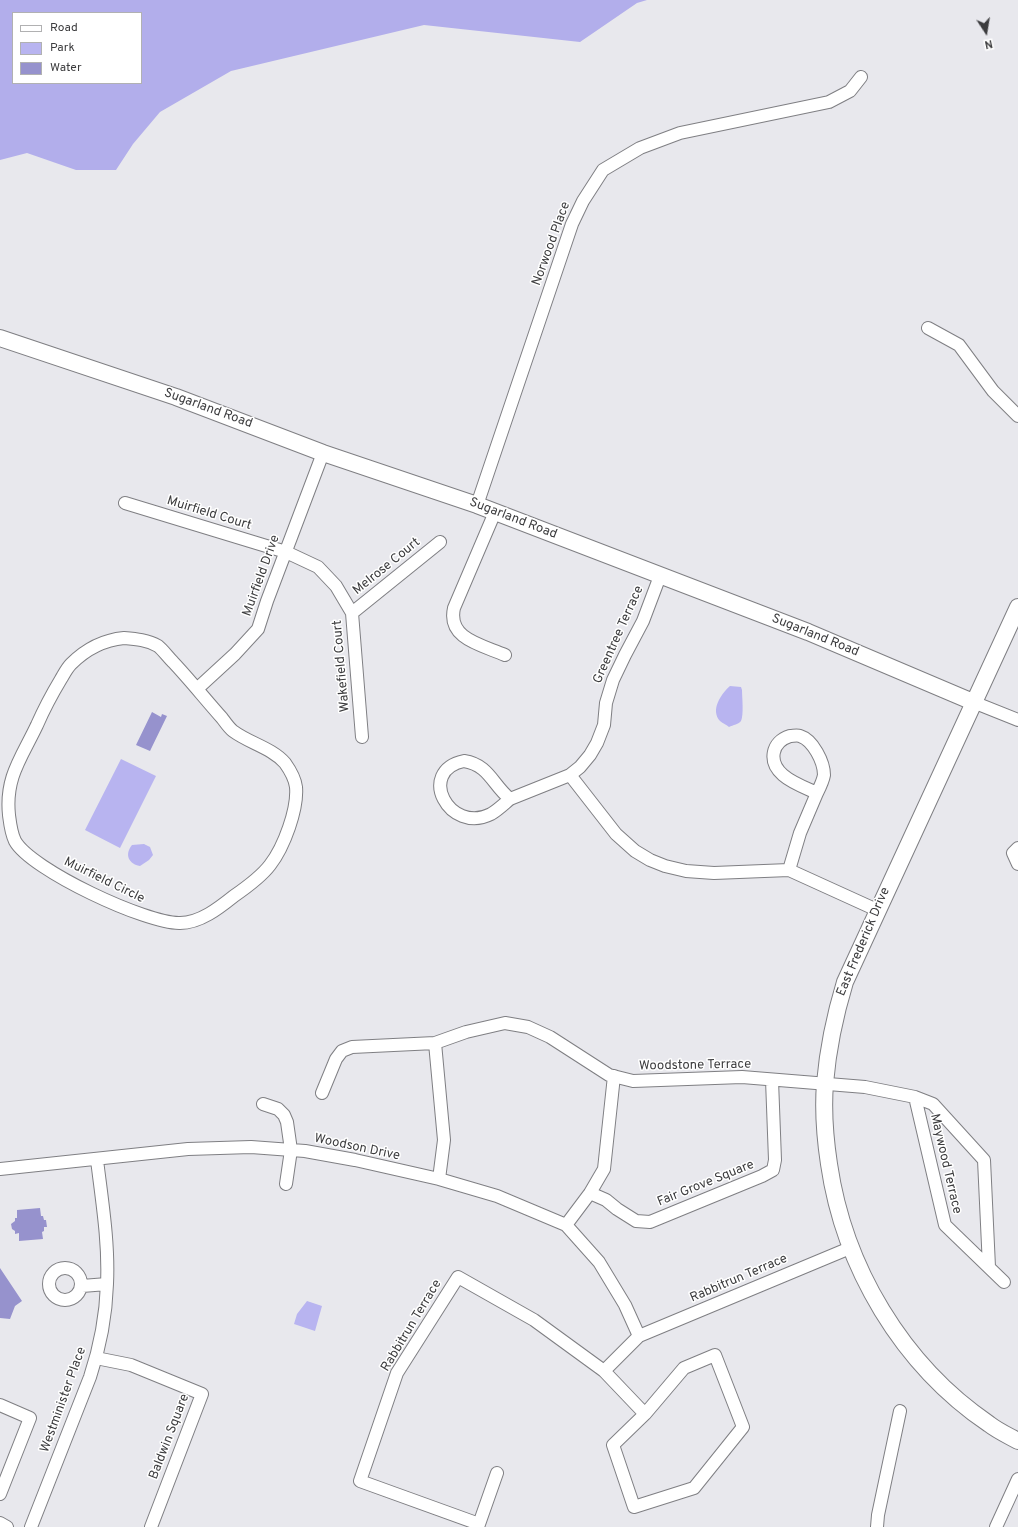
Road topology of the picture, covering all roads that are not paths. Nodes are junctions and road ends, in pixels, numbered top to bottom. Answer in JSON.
{"nodes":[{"id":1,"x":861,"y":77,"type":"dead end"},
{"id":2,"x":928,"y":328,"type":"dead end"},
{"id":3,"x":0,"y":338,"type":"edge"},
{"id":4,"x":1018,"y":416,"type":"edge"},
{"id":5,"x":323,"y":453,"type":"junction"},
{"id":6,"x":125,"y":503,"type":"dead end"},
{"id":7,"x":477,"y":505,"type":"junction"},
{"id":8,"x":495,"y":512,"type":"junction"},
{"id":9,"x":440,"y":542,"type":"dead end"},
{"id":10,"x":286,"y":552,"type":"junction"},
{"id":11,"x":660,"y":576,"type":"junction"},
{"id":12,"x":1018,"y":607,"type":"edge"},
{"id":13,"x":352,"y":613,"type":"junction"},
{"id":14,"x":505,"y":655,"type":"dead end"},
{"id":15,"x":198,"y":688,"type":"junction"},
{"id":16,"x":973,"y":702,"type":"junction"},
{"id":17,"x":1018,"y":720,"type":"edge"},
{"id":18,"x":362,"y":737,"type":"dead end"},
{"id":19,"x":570,"y":775,"type":"junction"},
{"id":20,"x":817,"y":793,"type":"junction"},
{"id":21,"x":510,"y":799,"type":"junction"},
{"id":22,"x":1018,"y":848,"type":"edge"},
{"id":23,"x":1018,"y":864,"type":"edge"},
{"id":24,"x":789,"y":870,"type":"junction"},
{"id":25,"x":877,"y":910,"type":"junction"},
{"id":26,"x":435,"y":1043,"type":"junction"},
{"id":27,"x":614,"y":1076,"type":"junction"},
{"id":28,"x":772,"y":1080,"type":"junction"},
{"id":29,"x":825,"y":1083,"type":"junction"},
{"id":30,"x":322,"y":1093,"type":"dead end"},
{"id":31,"x":916,"y":1097,"type":"junction"},
{"id":32,"x":263,"y":1104,"type":"dead end"},
{"id":33,"x":291,"y":1150,"type":"junction"},
{"id":34,"x":97,"y":1160,"type":"junction"},
{"id":35,"x":0,"y":1169,"type":"edge"},
{"id":36,"x":439,"y":1179,"type":"junction"},
{"id":37,"x":286,"y":1184,"type":"dead end"},
{"id":38,"x":590,"y":1193,"type":"junction"},
{"id":39,"x":566,"y":1225,"type":"junction"},
{"id":40,"x":850,"y":1248,"type":"junction"},
{"id":41,"x":989,"y":1267,"type":"junction"},
{"id":42,"x":1004,"y":1282,"type":"dead end"},
{"id":43,"x":107,"y":1284,"type":"junction"},
{"id":44,"x":82,"y":1286,"type":"dead end"},
{"id":45,"x":639,"y":1336,"type":"junction"},
{"id":46,"x":96,"y":1358,"type":"junction"},
{"id":47,"x":604,"y":1371,"type":"junction"},
{"id":48,"x":0,"y":1405,"type":"edge"},
{"id":49,"x":900,"y":1411,"type":"dead end"},
{"id":50,"x":645,"y":1414,"type":"junction"},
{"id":51,"x":1018,"y":1441,"type":"edge"},
{"id":52,"x":497,"y":1473,"type":"dead end"},
{"id":53,"x":1018,"y":1480,"type":"edge"},
{"id":54,"x":0,"y":1494,"type":"edge"},
{"id":55,"x":0,"y":1523,"type":"edge"},
{"id":56,"x":478,"y":1525,"type":"edge"},
{"id":57,"x":7,"y":1527,"type":"edge"},
{"id":58,"x":31,"y":1527,"type":"edge"},
{"id":59,"x":151,"y":1527,"type":"edge"},
{"id":60,"x":877,"y":1527,"type":"edge"},
{"id":61,"x":996,"y":1527,"type":"edge"}],
"edges":[{"from":1,"to":7,"type":"street","name":"Norwood Place"},
{"from":2,"to":4,"type":"street"},
{"from":3,"to":5,"type":"street","name":"Sugarland Road"},
{"from":5,"to":7,"type":"street","name":"Sugarland Road"},
{"from":5,"to":10,"type":"street","name":"Muirfield Drive"},
{"from":6,"to":10,"type":"street","name":"Muirfield Court"},
{"from":7,"to":8,"type":"street","name":"Sugarland Road"},
{"from":8,"to":11,"type":"street","name":"Sugarland Road"},
{"from":8,"to":14,"type":"street"},
{"from":9,"to":13,"type":"street","name":"Melrose Court"},
{"from":10,"to":13,"type":"street","name":"Wakefield Court"},
{"from":10,"to":15,"type":"street","name":"Muirfield Drive"},
{"from":11,"to":16,"type":"street","name":"Sugarland Road"},
{"from":11,"to":19,"type":"street","name":"Greentree Terrace"},
{"from":12,"to":16,"type":"street","name":"East Frederick Drive"},
{"from":13,"to":18,"type":"street","name":"Wakefield Court"},
{"from":15,"to":15,"type":"street","name":"Muirfield Circle"},
{"from":16,"to":17,"type":"street","name":"Sugarland Road"},
{"from":16,"to":25,"type":"street","name":"East Frederick Drive"},
{"from":19,"to":21,"type":"street","name":"Greentree Terrace"},
{"from":19,"to":24,"type":"street"},
{"from":20,"to":20,"type":"street"},
{"from":20,"to":24,"type":"street"},
{"from":21,"to":21,"type":"street","name":"Greentree Terrace"},
{"from":22,"to":23,"type":"street"},
{"from":24,"to":25,"type":"street"},
{"from":25,"to":29,"type":"street","name":"East Frederick Drive"},
{"from":26,"to":27,"type":"street","name":"Woodstone Terrace"},
{"from":26,"to":30,"type":"street","name":"Woodstone Terrace"},
{"from":26,"to":36,"type":"street"},
{"from":27,"to":28,"type":"street","name":"Woodstone Terrace"},
{"from":27,"to":38,"type":"street"},
{"from":28,"to":29,"type":"street","name":"Woodstone Terrace"},
{"from":28,"to":38,"type":"street","name":"Fair Grove Square"},
{"from":29,"to":31,"type":"street","name":"Maywood Terrace"},
{"from":29,"to":40,"type":"street","name":"East Frederick Drive"},
{"from":31,"to":41,"type":"street","name":"Maywood Terrace"},
{"from":31,"to":41,"type":"street","name":"Maywood Terrace"},
{"from":32,"to":33,"type":"street"},
{"from":33,"to":34,"type":"street","name":"Woodson Drive"},
{"from":33,"to":36,"type":"street","name":"Woodson Drive"},
{"from":33,"to":37,"type":"street"},
{"from":34,"to":35,"type":"street","name":"Woodson Drive"},
{"from":34,"to":43,"type":"street","name":"Westminister Place"},
{"from":36,"to":39,"type":"street","name":"Woodson Drive"},
{"from":38,"to":39,"type":"street"},
{"from":39,"to":45,"type":"street","name":"Woodson Drive"},
{"from":40,"to":45,"type":"street","name":"Rabbitrun Terrace"},
{"from":40,"to":51,"type":"street","name":"East Frederick Drive"},
{"from":41,"to":42,"type":"street","name":"Maywood Terrace"},
{"from":43,"to":44,"type":"street"},
{"from":43,"to":46,"type":"street","name":"Westminister Place"},
{"from":45,"to":47,"type":"street","name":"Rabbitrun Terrace"},
{"from":46,"to":58,"type":"street","name":"Westminister Place"},
{"from":46,"to":59,"type":"street","name":"Baldwin Square"},
{"from":47,"to":50,"type":"street","name":"Rabbitrun Terrace"},
{"from":47,"to":56,"type":"street","name":"Rabbitrun Terrace"},
{"from":48,"to":54,"type":"street"},
{"from":49,"to":60,"type":"street"},
{"from":50,"to":50,"type":"street"},
{"from":52,"to":56,"type":"street","name":"Rabbitrun Terrace"},
{"from":53,"to":61,"type":"street"},
{"from":55,"to":57,"type":"street"}]}
